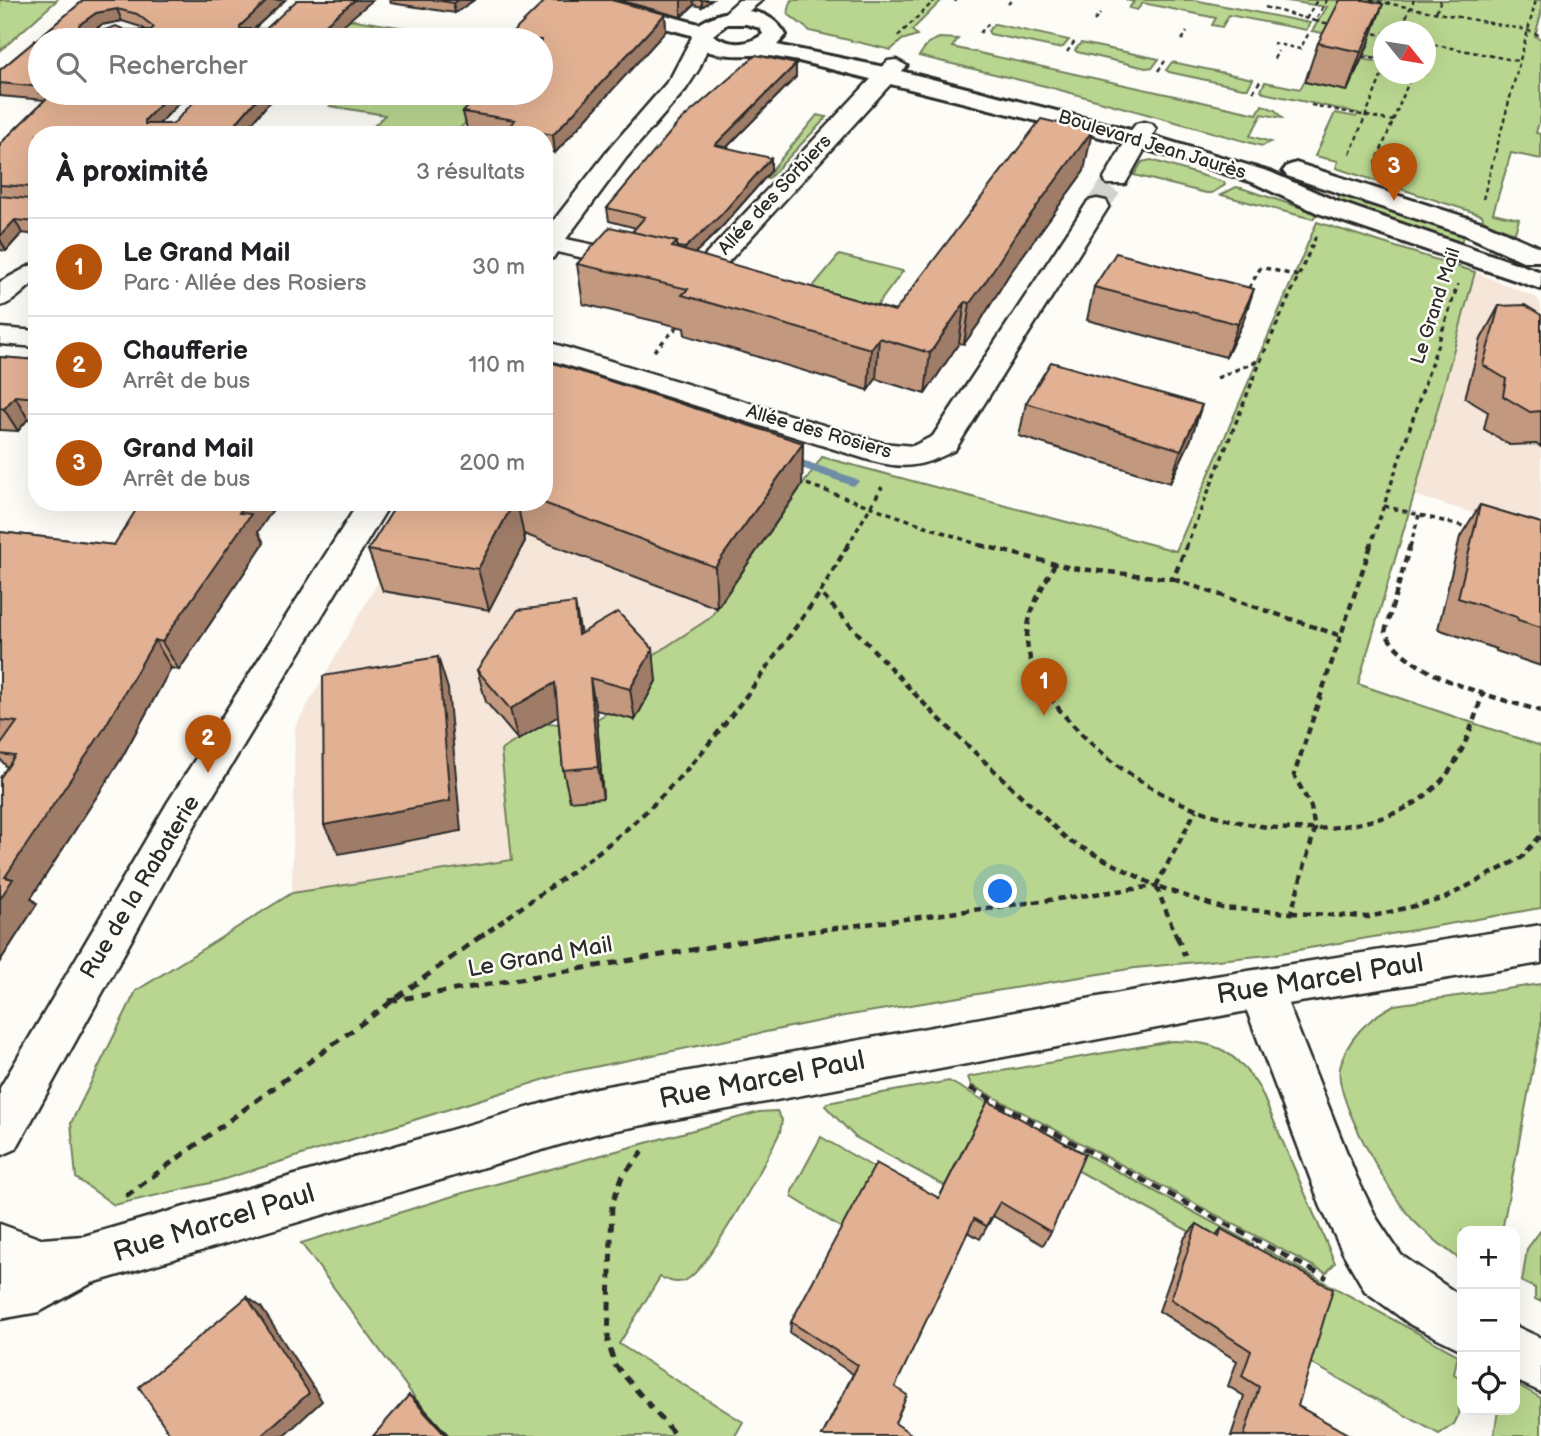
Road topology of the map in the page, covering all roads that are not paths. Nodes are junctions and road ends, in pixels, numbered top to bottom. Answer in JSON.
{"nodes":[{"id":1,"x":583,"y":0,"type":"edge"},
{"id":2,"x":752,"y":0,"type":"edge"},
{"id":3,"x":771,"y":0,"type":"edge"},
{"id":4,"x":626,"y":10,"type":"junction"},
{"id":5,"x":726,"y":18,"type":"junction"},
{"id":6,"x":772,"y":29,"type":"junction"},
{"id":7,"x":702,"y":34,"type":"junction"},
{"id":8,"x":747,"y":49,"type":"junction"},
{"id":9,"x":886,"y":67,"type":"junction"},
{"id":10,"x":677,"y":84,"type":"junction"},
{"id":11,"x":1140,"y":134,"type":"junction"},
{"id":12,"x":1116,"y":179,"type":"tunnel mouth"},
{"id":13,"x":1097,"y":206,"type":"tunnel mouth"},
{"id":14,"x":553,"y":239,"type":"edge"},
{"id":15,"x":553,"y":248,"type":"edge"},
{"id":16,"x":1541,"y":258,"type":"edge"},
{"id":17,"x":28,"y":275,"type":"edge"},
{"id":18,"x":1541,"y":281,"type":"edge"},
{"id":19,"x":4,"y":288,"type":"edge"},
{"id":20,"x":0,"y":336,"type":"edge"},
{"id":21,"x":28,"y":338,"type":"edge"},
{"id":22,"x":553,"y":352,"type":"edge"},
{"id":23,"x":369,"y":511,"type":"edge"},
{"id":24,"x":1541,"y":944,"type":"edge"},
{"id":25,"x":1260,"y":989,"type":"junction"},
{"id":26,"x":0,"y":1133,"type":"edge"},
{"id":27,"x":0,"y":1249,"type":"edge"},
{"id":28,"x":84,"y":1261,"type":"junction"},
{"id":29,"x":0,"y":1294,"type":"edge"},
{"id":30,"x":1457,"y":1322,"type":"edge"},
{"id":31,"x":1520,"y":1355,"type":"edge"},
{"id":32,"x":1541,"y":1366,"type":"edge"}],
"edges":[{"from":1,"to":4,"type":"main road"},
{"from":2,"to":5,"type":"street"},
{"from":3,"to":6,"type":"street"},
{"from":4,"to":5,"type":"main road","name":"Boulevard Jean Jaurès"},
{"from":4,"to":7,"type":"main road","name":"Boulevard Jean Jaurès"},
{"from":5,"to":6,"type":"main road","name":"Boulevard Jean Jaurès"},
{"from":5,"to":7,"type":"main road"},
{"from":6,"to":8,"type":"main road"},
{"from":6,"to":9,"type":"main road","name":"Boulevard Jean Jaurès"},
{"from":7,"to":8,"type":"main road","name":"Boulevard Jean Jaurès"},
{"from":7,"to":10,"type":"street"},
{"from":8,"to":9,"type":"main road","name":"Boulevard Jean Jaurès"},
{"from":8,"to":10,"type":"street"},
{"from":9,"to":11,"type":"main road","name":"Boulevard Jean Jaurès"},
{"from":9,"to":15,"type":"street","name":"Allée des Sorbiers"},
{"from":10,"to":14,"type":"street"},
{"from":11,"to":12,"type":"street"},
{"from":11,"to":16,"type":"main road","name":"Boulevard Jean Jaurès"},
{"from":11,"to":18,"type":"main road","name":"Boulevard Jean Jaurès"},
{"from":13,"to":22,"type":"street","name":"Allée des Rosiers"},
{"from":17,"to":19,"type":"street"},
{"from":20,"to":21,"type":"street"},
{"from":23,"to":26,"type":"street","name":"Rue de la Rabaterie"},
{"from":24,"to":25,"type":"street","name":"Rue Marcel Paul"},
{"from":25,"to":28,"type":"street","name":"Rue Marcel Paul"},
{"from":25,"to":30,"type":"street"},
{"from":27,"to":28,"type":"street","name":"Rue Marcel Paul"},
{"from":28,"to":29,"type":"street"},
{"from":31,"to":32,"type":"street"}]}
